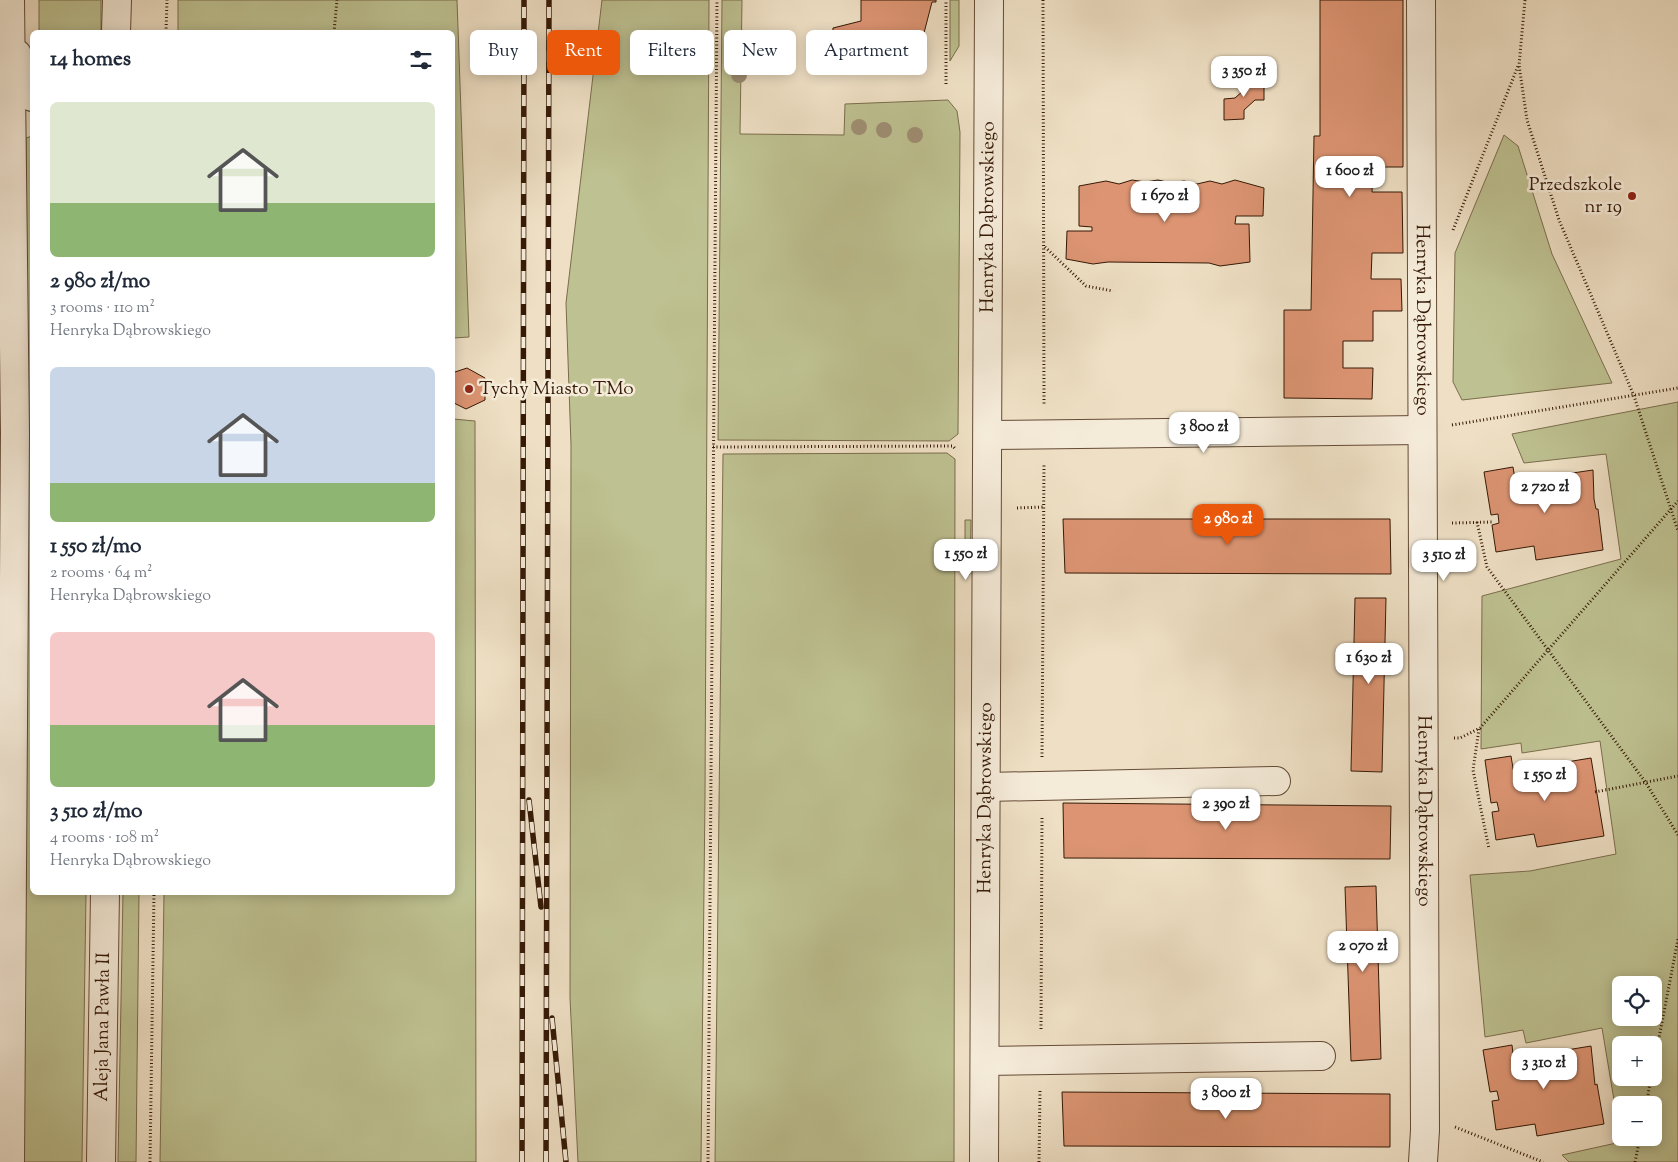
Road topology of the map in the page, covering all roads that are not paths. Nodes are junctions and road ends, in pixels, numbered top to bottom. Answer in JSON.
{"nodes":[{"id":1,"x":10,"y":0,"type":"edge"},
{"id":2,"x":117,"y":0,"type":"edge"},
{"id":3,"x":989,"y":0,"type":"edge"},
{"id":4,"x":1422,"y":0,"type":"edge"},
{"id":5,"x":116,"y":30,"type":"edge"},
{"id":6,"x":10,"y":36,"type":"junction"},
{"id":7,"x":30,"y":91,"type":"edge"},
{"id":8,"x":1421,"y":430,"type":"junction"},
{"id":9,"x":7,"y":432,"type":"edge"},
{"id":10,"x":988,"y":435,"type":"junction"},
{"id":11,"x":1276,"y":781,"type":"dead end"},
{"id":12,"x":987,"y":787,"type":"junction"},
{"id":13,"x":105,"y":895,"type":"edge"},
{"id":14,"x":1321,"y":1056,"type":"dead end"},
{"id":15,"x":985,"y":1061,"type":"junction"},
{"id":16,"x":10,"y":1162,"type":"edge"},
{"id":17,"x":101,"y":1162,"type":"edge"},
{"id":18,"x":984,"y":1162,"type":"edge"},
{"id":19,"x":1423,"y":1162,"type":"edge"}],
"edges":[{"from":1,"to":6,"type":"street"},
{"from":2,"to":5,"type":"street"},
{"from":3,"to":10,"type":"street","name":"Henryka Dąbrowskiego"},
{"from":4,"to":8,"type":"street","name":"Henryka Dąbrowskiego"},
{"from":6,"to":7,"type":"street"},
{"from":6,"to":9,"type":"street"},
{"from":8,"to":10,"type":"street","name":"Henryka Dąbrowskiego"},
{"from":8,"to":19,"type":"street","name":"Henryka Dąbrowskiego"},
{"from":9,"to":16,"type":"street"},
{"from":10,"to":12,"type":"street","name":"Henryka Dąbrowskiego"},
{"from":11,"to":12,"type":"street"},
{"from":12,"to":15,"type":"street","name":"Henryka Dąbrowskiego"},
{"from":13,"to":17,"type":"street","name":"Aleja Jana Pawła II"},
{"from":14,"to":15,"type":"street"},
{"from":15,"to":18,"type":"street","name":"Henryka Dąbrowskiego"}]}
